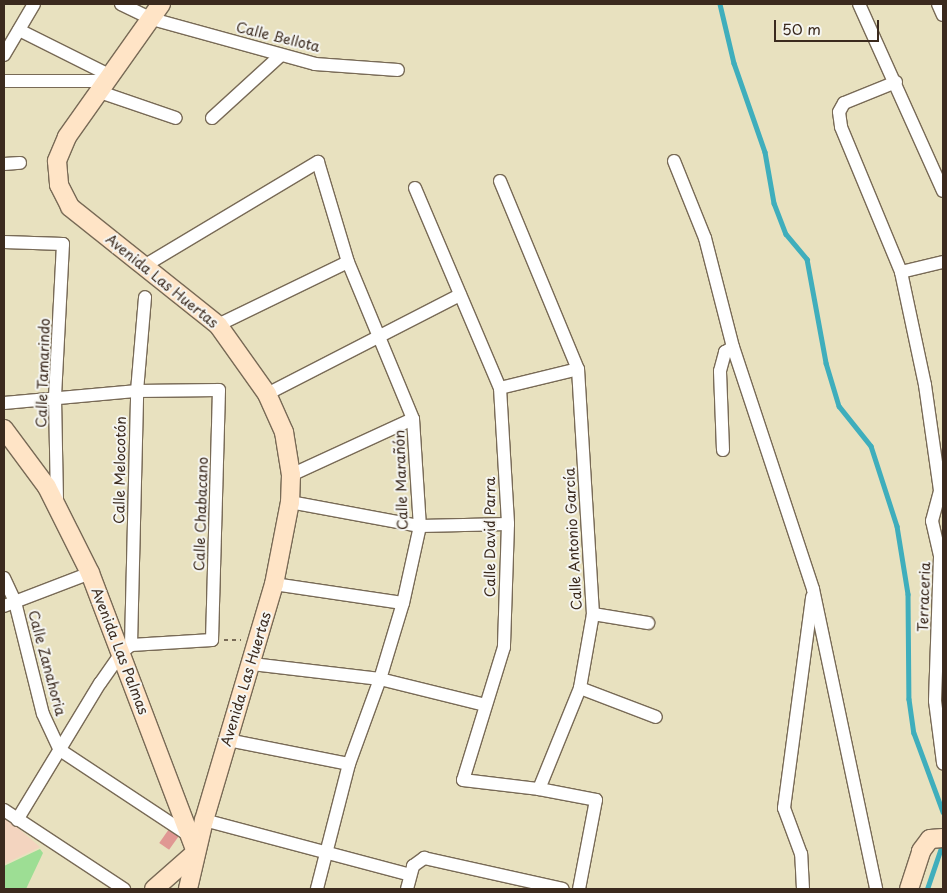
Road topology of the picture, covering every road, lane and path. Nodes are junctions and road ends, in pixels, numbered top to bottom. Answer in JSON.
{"nodes":[{"id":1,"x":34,"y":4,"type":"edge"},
{"id":2,"x":122,"y":4,"type":"edge"},
{"id":3,"x":161,"y":4,"type":"edge"},
{"id":4,"x":859,"y":4,"type":"edge"},
{"id":5,"x":938,"y":4,"type":"edge"},
{"id":6,"x":943,"y":15,"type":"edge"},
{"id":7,"x":152,"y":19,"type":"junction"},
{"id":8,"x":18,"y":30,"type":"junction"},
{"id":9,"x":280,"y":54,"type":"junction"},
{"id":10,"x":4,"y":55,"type":"edge"},
{"id":11,"x":398,"y":70,"type":"dead end"},
{"id":12,"x":4,"y":81,"type":"edge"},
{"id":13,"x":104,"y":82,"type":"junction"},
{"id":14,"x":896,"y":82,"type":"junction"},
{"id":15,"x":176,"y":118,"type":"dead end"},
{"id":16,"x":212,"y":118,"type":"dead end"},
{"id":17,"x":674,"y":161,"type":"dead end"},
{"id":18,"x":20,"y":163,"type":"dead end"},
{"id":19,"x":4,"y":164,"type":"edge"},
{"id":20,"x":500,"y":181,"type":"dead end"},
{"id":21,"x":416,"y":188,"type":"dead end"},
{"id":22,"x":943,"y":190,"type":"edge"},
{"id":23,"x":4,"y":242,"type":"edge"},
{"id":24,"x":348,"y":262,"type":"junction"},
{"id":25,"x":943,"y":262,"type":"edge"},
{"id":26,"x":144,"y":266,"type":"junction"},
{"id":27,"x":901,"y":272,"type":"junction"},
{"id":28,"x":460,"y":295,"type":"junction"},
{"id":29,"x":145,"y":296,"type":"dead end"},
{"id":30,"x":218,"y":325,"type":"junction"},
{"id":31,"x":381,"y":337,"type":"junction"},
{"id":32,"x":733,"y":347,"type":"junction"},
{"id":33,"x":578,"y":369,"type":"junction"},
{"id":34,"x":500,"y":388,"type":"junction"},
{"id":35,"x":137,"y":392,"type":"junction"},
{"id":36,"x":267,"y":394,"type":"junction"},
{"id":37,"x":56,"y":397,"type":"junction"},
{"id":38,"x":4,"y":403,"type":"edge"},
{"id":39,"x":413,"y":419,"type":"junction"},
{"id":40,"x":4,"y":429,"type":"edge"},
{"id":41,"x":723,"y":450,"type":"dead end"},
{"id":42,"x":291,"y":475,"type":"junction"},
{"id":43,"x":941,"y":490,"type":"edge"},
{"id":44,"x":290,"y":502,"type":"junction"},
{"id":45,"x":57,"y":504,"type":"junction"},
{"id":46,"x":508,"y":524,"type":"junction"},
{"id":47,"x":420,"y":526,"type":"junction"},
{"id":48,"x":938,"y":536,"type":"edge"},
{"id":49,"x":90,"y":574,"type":"junction"},
{"id":50,"x":4,"y":578,"type":"edge"},
{"id":51,"x":274,"y":584,"type":"junction"},
{"id":52,"x":813,"y":589,"type":"junction"},
{"id":53,"x":403,"y":603,"type":"junction"},
{"id":54,"x":10,"y":604,"type":"edge"},
{"id":55,"x":593,"y":614,"type":"junction"},
{"id":56,"x":648,"y":622,"type":"dead end"},
{"id":57,"x":212,"y":640,"type":"junction"},
{"id":58,"x":259,"y":640,"type":"junction"},
{"id":59,"x":127,"y":649,"type":"junction"},
{"id":60,"x":252,"y":664,"type":"junction"},
{"id":61,"x":380,"y":679,"type":"junction"},
{"id":62,"x":580,"y":688,"type":"junction"},
{"id":63,"x":939,"y":701,"type":"edge"},
{"id":64,"x":485,"y":704,"type":"junction"},
{"id":65,"x":656,"y":717,"type":"dead end"},
{"id":66,"x":228,"y":740,"type":"junction"},
{"id":67,"x":60,"y":750,"type":"junction"},
{"id":68,"x":943,"y":763,"type":"edge"},
{"id":69,"x":349,"y":764,"type":"junction"},
{"id":70,"x":539,"y":789,"type":"junction"},
{"id":71,"x":4,"y":810,"type":"edge"},
{"id":72,"x":17,"y":820,"type":"junction"},
{"id":73,"x":204,"y":820,"type":"junction"},
{"id":74,"x":940,"y":838,"type":"edge"},
{"id":75,"x":193,"y":844,"type":"junction"},
{"id":76,"x":326,"y":852,"type":"junction"},
{"id":77,"x":410,"y":874,"type":"junction"},
{"id":78,"x":124,"y":889,"type":"edge"},
{"id":79,"x":154,"y":889,"type":"edge"},
{"id":80,"x":188,"y":889,"type":"edge"},
{"id":81,"x":317,"y":889,"type":"edge"},
{"id":82,"x":407,"y":889,"type":"edge"},
{"id":83,"x":563,"y":889,"type":"edge"},
{"id":84,"x":579,"y":889,"type":"edge"},
{"id":85,"x":803,"y":889,"type":"edge"},
{"id":86,"x":876,"y":889,"type":"edge"},
{"id":87,"x":909,"y":889,"type":"edge"}],
"edges":[{"from":1,"to":8,"type":"street"},
{"from":2,"to":7,"type":"street","name":"Calle Bellota"},
{"from":3,"to":7,"type":"street","name":"Avenida Las Huertas"},
{"from":4,"to":14,"type":"street"},
{"from":5,"to":6,"type":"street"},
{"from":7,"to":9,"type":"street","name":"Calle Bellota"},
{"from":7,"to":13,"type":"street","name":"Avenida Las Huertas"},
{"from":8,"to":10,"type":"street"},
{"from":8,"to":13,"type":"street"},
{"from":9,"to":11,"type":"street","name":"Calle Bellota"},
{"from":9,"to":16,"type":"street"},
{"from":12,"to":13,"type":"street"},
{"from":13,"to":15,"type":"street"},
{"from":13,"to":26,"type":"street","name":"Avenida Las Huertas"},
{"from":14,"to":22,"type":"street"},
{"from":14,"to":27,"type":"street","name":"Terraceria"},
{"from":17,"to":32,"type":"street"},
{"from":18,"to":19,"type":"street"},
{"from":20,"to":33,"type":"street","name":"Calle Antonio García"},
{"from":21,"to":28,"type":"street","name":"Calle David Parra"},
{"from":23,"to":37,"type":"street","name":"Calle Tamarindo"},
{"from":24,"to":26,"type":"street","name":"Calle Marañón"},
{"from":24,"to":30,"type":"street"},
{"from":24,"to":31,"type":"street","name":"Calle Marañón"},
{"from":25,"to":27,"type":"street"},
{"from":26,"to":30,"type":"street","name":"Avenida Las Huertas"},
{"from":27,"to":43,"type":"street","name":"Terraceria"},
{"from":28,"to":31,"type":"street"},
{"from":28,"to":34,"type":"street","name":"Calle David Parra"},
{"from":29,"to":35,"type":"street","name":"Calle Melocotón"},
{"from":30,"to":36,"type":"street","name":"Avenida Las Huertas"},
{"from":31,"to":36,"type":"street"},
{"from":31,"to":39,"type":"street","name":"Calle Marañón"},
{"from":32,"to":41,"type":"street"},
{"from":32,"to":52,"type":"street"},
{"from":33,"to":34,"type":"street"},
{"from":33,"to":55,"type":"street","name":"Calle Antonio García"},
{"from":34,"to":46,"type":"street","name":"Calle David Parra"},
{"from":35,"to":37,"type":"street"},
{"from":35,"to":57,"type":"street","name":"Calle Chabacano"},
{"from":35,"to":59,"type":"street","name":"Calle Melocotón"},
{"from":36,"to":42,"type":"street","name":"Avenida Las Huertas"},
{"from":37,"to":38,"type":"street"},
{"from":37,"to":45,"type":"street","name":"Calle Tamarindo"},
{"from":39,"to":42,"type":"street"},
{"from":39,"to":47,"type":"street","name":"Calle Marañón"},
{"from":40,"to":45,"type":"street","name":"Avenida Las Palmas"},
{"from":42,"to":44,"type":"street","name":"Avenida Las Huertas"},
{"from":43,"to":48,"type":"street","name":"Terraceria"},
{"from":44,"to":47,"type":"street"},
{"from":44,"to":51,"type":"street","name":"Avenida Las Huertas"},
{"from":45,"to":49,"type":"street","name":"Avenida Las Palmas"},
{"from":46,"to":47,"type":"street"},
{"from":46,"to":64,"type":"street","name":"Calle David Parra"},
{"from":47,"to":53,"type":"street","name":"Calle Marañón"},
{"from":48,"to":63,"type":"street","name":"Terraceria"},
{"from":49,"to":54,"type":"street"},
{"from":49,"to":59,"type":"street","name":"Avenida Las Palmas"},
{"from":50,"to":54,"type":"street","name":"Calle Zanahoria"},
{"from":51,"to":53,"type":"street"},
{"from":51,"to":58,"type":"street","name":"Avenida Las Huertas"},
{"from":52,"to":85,"type":"street"},
{"from":52,"to":86,"type":"street"},
{"from":53,"to":61,"type":"street","name":"Calle Marañón"},
{"from":54,"to":67,"type":"street","name":"Calle Zanahoria"},
{"from":55,"to":56,"type":"street"},
{"from":55,"to":62,"type":"street","name":"Calle Antonio García"},
{"from":57,"to":58,"type":"path"},
{"from":57,"to":59,"type":"street"},
{"from":58,"to":60,"type":"street","name":"Avenida Las Huertas"},
{"from":59,"to":67,"type":"street"},
{"from":59,"to":75,"type":"street","name":"Avenida Las Palmas"},
{"from":60,"to":61,"type":"street"},
{"from":60,"to":66,"type":"street","name":"Avenida Las Huertas"},
{"from":61,"to":64,"type":"street"},
{"from":61,"to":69,"type":"street","name":"Calle Marañón"},
{"from":62,"to":65,"type":"street"},
{"from":62,"to":70,"type":"street","name":"Calle Antonio García"},
{"from":63,"to":68,"type":"street","name":"Terraceria"},
{"from":64,"to":70,"type":"street","name":"Calle David Parra"},
{"from":66,"to":69,"type":"street"},
{"from":66,"to":73,"type":"street","name":"Avenida Las Huertas"},
{"from":67,"to":72,"type":"street"},
{"from":67,"to":75,"type":"street"},
{"from":69,"to":76,"type":"street","name":"Calle Marañón"},
{"from":70,"to":84,"type":"street"},
{"from":71,"to":72,"type":"street"},
{"from":72,"to":78,"type":"street"},
{"from":73,"to":75,"type":"street","name":"Avenida Las Huertas"},
{"from":73,"to":76,"type":"street"},
{"from":74,"to":87,"type":"street"},
{"from":75,"to":79,"type":"street"},
{"from":75,"to":80,"type":"street"},
{"from":76,"to":77,"type":"street"},
{"from":76,"to":81,"type":"street","name":"Calle Marañón"},
{"from":77,"to":82,"type":"street"},
{"from":77,"to":83,"type":"street"}]}
